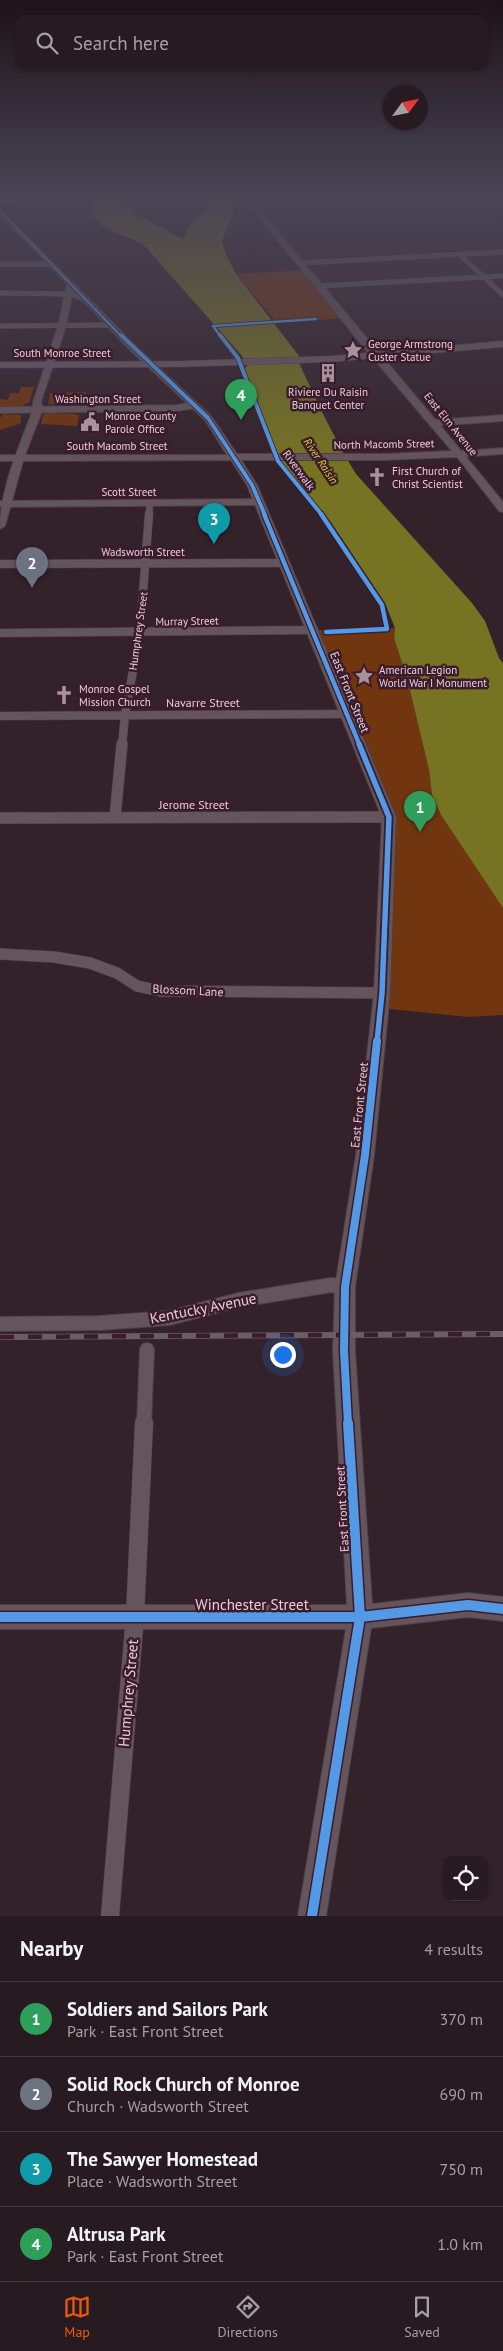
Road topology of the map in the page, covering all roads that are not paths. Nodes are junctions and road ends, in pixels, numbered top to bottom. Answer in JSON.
{"nodes":[{"id":1,"x":70,"y":286,"type":"edge"},
{"id":2,"x":72,"y":286,"type":"edge"},
{"id":3,"x":318,"y":286,"type":"edge"},
{"id":4,"x":0,"y":293,"type":"edge"},
{"id":5,"x":70,"y":294,"type":"junction"},
{"id":6,"x":86,"y":300,"type":"junction"},
{"id":7,"x":110,"y":325,"type":"junction"},
{"id":8,"x":0,"y":326,"type":"edge"},
{"id":9,"x":62,"y":326,"type":"junction"},
{"id":10,"x":503,"y":344,"type":"edge"},
{"id":11,"x":378,"y":356,"type":"junction"},
{"id":12,"x":146,"y":362,"type":"junction"},
{"id":13,"x":0,"y":365,"type":"edge"},
{"id":14,"x":47,"y":365,"type":"junction"},
{"id":15,"x":195,"y":406,"type":"junction"},
{"id":16,"x":38,"y":409,"type":"junction"},
{"id":17,"x":0,"y":410,"type":"edge"},
{"id":18,"x":503,"y":418,"type":"edge"},
{"id":19,"x":434,"y":422,"type":"junction"},
{"id":20,"x":503,"y":451,"type":"edge"},
{"id":21,"x":460,"y":454,"type":"junction"},
{"id":22,"x":235,"y":457,"type":"junction"},
{"id":23,"x":0,"y":458,"type":"edge"},
{"id":24,"x":20,"y":458,"type":"junction"},
{"id":25,"x":259,"y":502,"type":"junction"},
{"id":26,"x":150,"y":503,"type":"junction"},
{"id":27,"x":4,"y":504,"type":"edge"},
{"id":28,"x":502,"y":508,"type":"edge"},
{"id":29,"x":0,"y":526,"type":"edge"},
{"id":30,"x":285,"y":563,"type":"junction"},
{"id":31,"x":0,"y":564,"type":"edge"},
{"id":32,"x":146,"y":564,"type":"junction"},
{"id":33,"x":314,"y":630,"type":"junction"},
{"id":34,"x":140,"y":632,"type":"junction"},
{"id":35,"x":0,"y":633,"type":"edge"},
{"id":36,"x":347,"y":714,"type":"junction"},
{"id":37,"x":125,"y":715,"type":"junction"},
{"id":38,"x":0,"y":716,"type":"edge"},
{"id":39,"x":115,"y":817,"type":"junction"},
{"id":40,"x":389,"y":817,"type":"junction"},
{"id":41,"x":0,"y":818,"type":"edge"},
{"id":42,"x":0,"y":954,"type":"edge"},
{"id":43,"x":382,"y":993,"type":"junction"},
{"id":44,"x":345,"y":1287,"type":"junction"},
{"id":45,"x":0,"y":1324,"type":"edge"},
{"id":46,"x":147,"y":1350,"type":"dead end"},
{"id":47,"x":503,"y":1609,"type":"edge"},
{"id":48,"x":135,"y":1616,"type":"junction"},
{"id":49,"x":0,"y":1617,"type":"edge"},
{"id":50,"x":360,"y":1617,"type":"junction"},
{"id":51,"x":110,"y":1916,"type":"edge"},
{"id":52,"x":312,"y":1916,"type":"edge"}],
"edges":[{"from":1,"to":5,"type":"street"},
{"from":2,"to":6,"type":"street","name":"East Front Street"},
{"from":3,"to":11,"type":"street","name":"East Elm Avenue"},
{"from":4,"to":5,"type":"street"},
{"from":5,"to":6,"type":"street"},
{"from":5,"to":9,"type":"street"},
{"from":6,"to":7,"type":"street","name":"East Front Street"},
{"from":7,"to":9,"type":"street"},
{"from":7,"to":12,"type":"street","name":"East Front Street"},
{"from":8,"to":9,"type":"street"},
{"from":9,"to":14,"type":"street"},
{"from":10,"to":11,"type":"main road","name":"South Monroe Street"},
{"from":11,"to":12,"type":"main road","name":"South Monroe Street"},
{"from":11,"to":19,"type":"street","name":"East Elm Avenue"},
{"from":12,"to":14,"type":"main road","name":"South Monroe Street"},
{"from":12,"to":15,"type":"street","name":"East Front Street"},
{"from":13,"to":14,"type":"main road","name":"South Monroe Street"},
{"from":14,"to":16,"type":"street"},
{"from":15,"to":16,"type":"street","name":"Washington Street"},
{"from":15,"to":22,"type":"street","name":"East Front Street"},
{"from":16,"to":17,"type":"street","name":"Washington Street"},
{"from":16,"to":24,"type":"street"},
{"from":18,"to":19,"type":"street"},
{"from":19,"to":21,"type":"street","name":"East Elm Avenue"},
{"from":20,"to":21,"type":"street","name":"North Macomb Street"},
{"from":21,"to":22,"type":"street","name":"North Macomb Street"},
{"from":21,"to":28,"type":"street","name":"East Elm Avenue"},
{"from":22,"to":24,"type":"street","name":"South Macomb Street"},
{"from":22,"to":25,"type":"street","name":"East Front Street"},
{"from":23,"to":24,"type":"street","name":"South Macomb Street"},
{"from":24,"to":27,"type":"street"},
{"from":25,"to":26,"type":"street","name":"Scott Street"},
{"from":25,"to":30,"type":"street","name":"East Front Street"},
{"from":26,"to":27,"type":"street","name":"Scott Street"},
{"from":26,"to":32,"type":"street","name":"Humphrey Street"},
{"from":27,"to":29,"type":"street"},
{"from":30,"to":32,"type":"street","name":"Wadsworth Street"},
{"from":30,"to":33,"type":"street","name":"East Front Street"},
{"from":31,"to":32,"type":"street","name":"Wadsworth Street"},
{"from":32,"to":34,"type":"street","name":"Humphrey Street"},
{"from":33,"to":34,"type":"street","name":"Murray Street"},
{"from":33,"to":36,"type":"street","name":"East Front Street"},
{"from":34,"to":35,"type":"street","name":"Murray Street"},
{"from":34,"to":37,"type":"street","name":"Humphrey Street"},
{"from":36,"to":37,"type":"street","name":"Navarre Street"},
{"from":36,"to":40,"type":"street","name":"East Front Street"},
{"from":37,"to":38,"type":"street","name":"Navarre Street"},
{"from":37,"to":39,"type":"street","name":"Humphrey Street"},
{"from":39,"to":40,"type":"street","name":"Jerome Street"},
{"from":39,"to":41,"type":"street","name":"Jerome Street"},
{"from":40,"to":43,"type":"street","name":"East Front Street"},
{"from":42,"to":43,"type":"street","name":"Blossom Lane"},
{"from":43,"to":44,"type":"street","name":"East Front Street"},
{"from":44,"to":45,"type":"street","name":"Kentucky Avenue"},
{"from":44,"to":50,"type":"street","name":"East Front Street"},
{"from":46,"to":48,"type":"street","name":"Humphrey Street"},
{"from":47,"to":50,"type":"street","name":"Winchester Street"},
{"from":48,"to":49,"type":"street","name":"Winchester Street"},
{"from":48,"to":50,"type":"street","name":"Winchester Street"},
{"from":48,"to":51,"type":"street","name":"Humphrey Street"},
{"from":50,"to":52,"type":"street","name":"East Front Street"}]}
